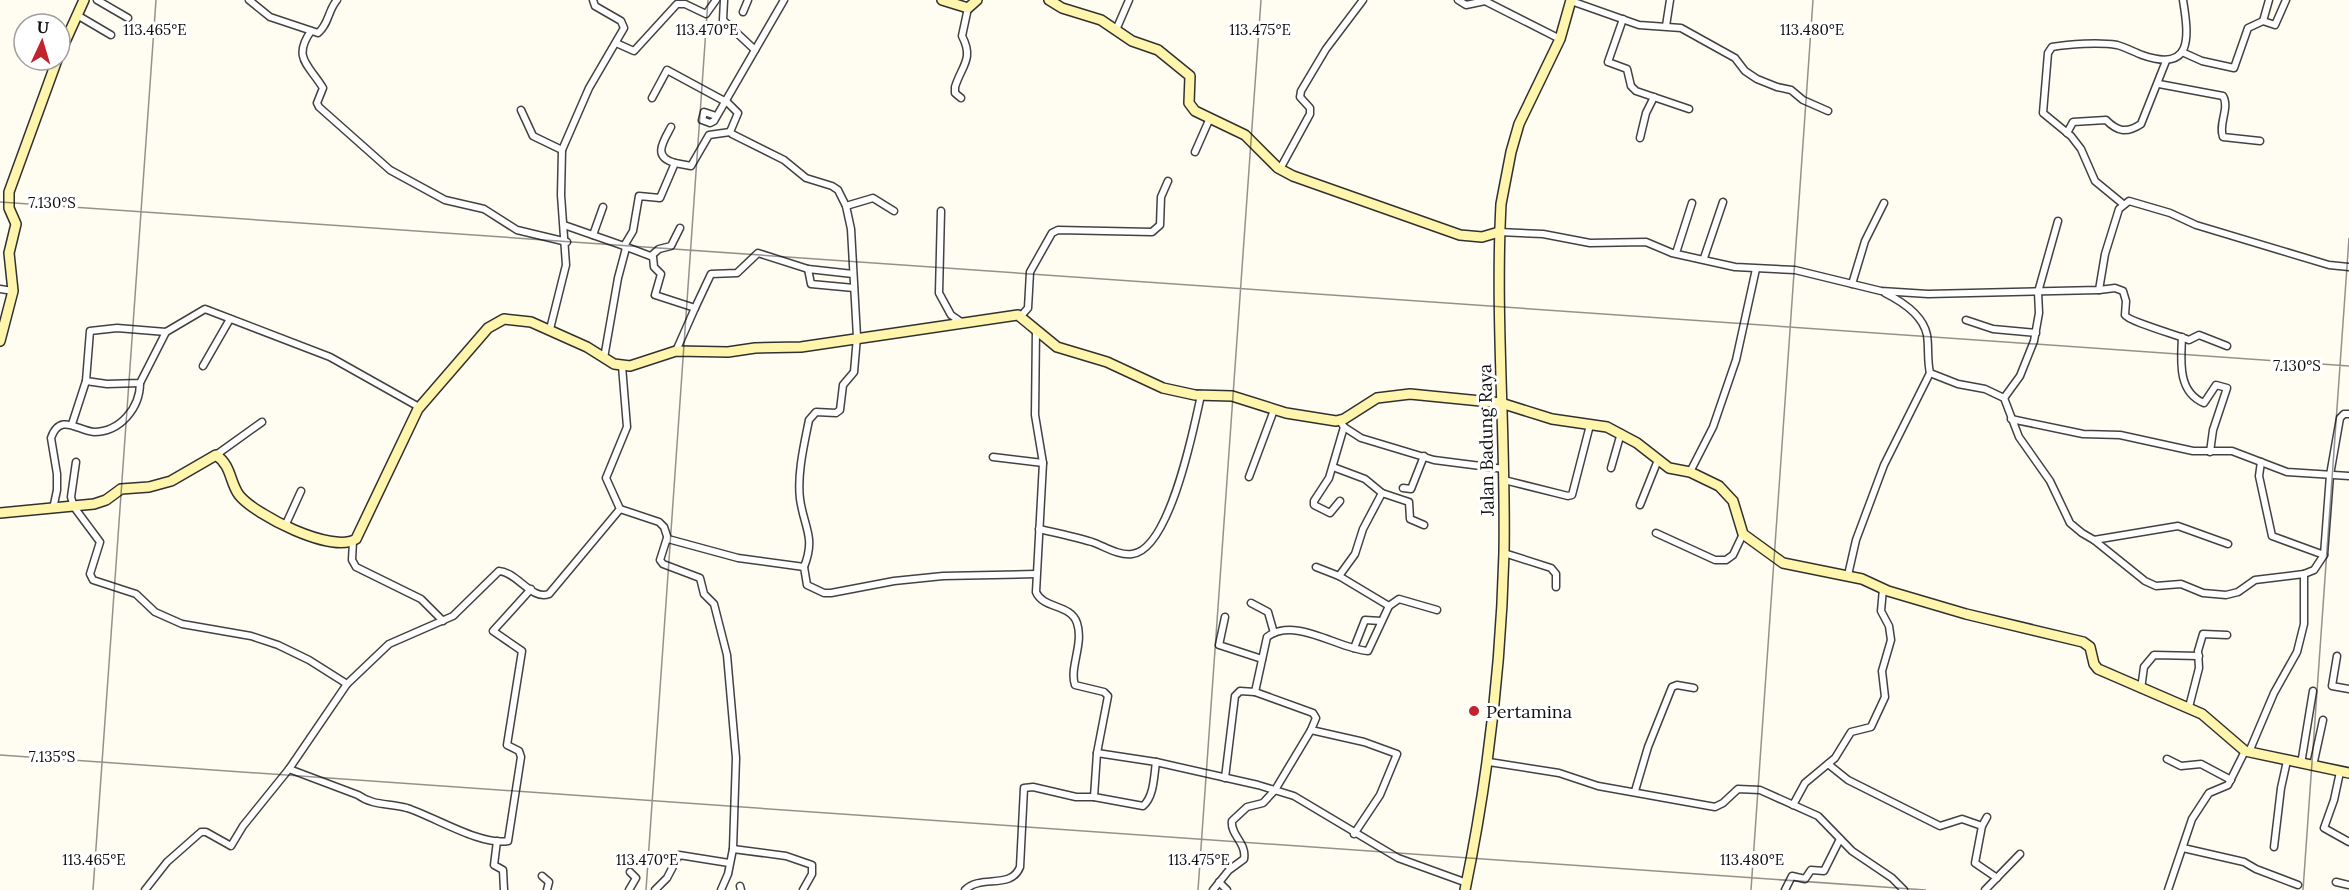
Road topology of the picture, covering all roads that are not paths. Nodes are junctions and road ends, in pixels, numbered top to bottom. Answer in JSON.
{"nodes":[{"id":1,"x":84,"y":0,"type":"edge"},
{"id":2,"x":97,"y":0,"type":"edge"},
{"id":3,"x":249,"y":0,"type":"edge"},
{"id":4,"x":337,"y":0,"type":"edge"},
{"id":5,"x":593,"y":0,"type":"edge"},
{"id":6,"x":716,"y":0,"type":"edge"},
{"id":7,"x":724,"y":0,"type":"edge"},
{"id":8,"x":748,"y":0,"type":"edge"},
{"id":9,"x":784,"y":0,"type":"edge"},
{"id":10,"x":942,"y":0,"type":"edge"},
{"id":11,"x":977,"y":0,"type":"edge"},
{"id":12,"x":1049,"y":0,"type":"edge"},
{"id":13,"x":1129,"y":0,"type":"edge"},
{"id":14,"x":1363,"y":0,"type":"edge"},
{"id":15,"x":1458,"y":0,"type":"edge"},
{"id":16,"x":1571,"y":0,"type":"edge"},
{"id":17,"x":1671,"y":0,"type":"edge"},
{"id":18,"x":2183,"y":0,"type":"edge"},
{"id":19,"x":2269,"y":0,"type":"edge"},
{"id":20,"x":2286,"y":0,"type":"edge"},
{"id":21,"x":968,"y":8,"type":"junction"},
{"id":22,"x":743,"y":12,"type":"dead end"},
{"id":23,"x":77,"y":15,"type":"junction"},
{"id":24,"x":128,"y":18,"type":"dead end"},
{"id":25,"x":1623,"y":19,"type":"junction"},
{"id":26,"x":2263,"y":21,"type":"junction"},
{"id":27,"x":72,"y":26,"type":"edge"},
{"id":28,"x":1666,"y":26,"type":"junction"},
{"id":29,"x":1116,"y":30,"type":"junction"},
{"id":30,"x":311,"y":31,"type":"junction"},
{"id":31,"x":111,"y":35,"type":"dead end"},
{"id":32,"x":1560,"y":39,"type":"junction"},
{"id":33,"x":616,"y":43,"type":"junction"},
{"id":34,"x":755,"y":50,"type":"junction"},
{"id":35,"x":2182,"y":52,"type":"junction"},
{"id":36,"x":2166,"y":62,"type":"junction"},
{"id":37,"x":53,"y":72,"type":"edge"},
{"id":38,"x":2158,"y":84,"type":"junction"},
{"id":39,"x":1654,"y":97,"type":"junction"},
{"id":40,"x":652,"y":98,"type":"dead end"},
{"id":41,"x":961,"y":98,"type":"dead end"},
{"id":42,"x":724,"y":101,"type":"junction"},
{"id":43,"x":521,"y":110,"type":"dead end"},
{"id":44,"x":1689,"y":110,"type":"dead end"},
{"id":45,"x":1828,"y":111,"type":"dead end"},
{"id":46,"x":716,"y":116,"type":"dead end"},
{"id":47,"x":1210,"y":118,"type":"junction"},
{"id":48,"x":671,"y":127,"type":"dead end"},
{"id":49,"x":730,"y":132,"type":"junction"},
{"id":50,"x":2067,"y":133,"type":"junction"},
{"id":51,"x":1640,"y":138,"type":"dead end"},
{"id":52,"x":2260,"y":141,"type":"dead end"},
{"id":53,"x":562,"y":150,"type":"junction"},
{"id":54,"x":1195,"y":152,"type":"dead end"},
{"id":55,"x":675,"y":163,"type":"junction"},
{"id":56,"x":1280,"y":169,"type":"junction"},
{"id":57,"x":1168,"y":181,"type":"dead end"},
{"id":58,"x":1723,"y":202,"type":"dead end"},
{"id":59,"x":1692,"y":203,"type":"dead end"},
{"id":60,"x":1884,"y":203,"type":"dead end"},
{"id":61,"x":2123,"y":204,"type":"junction"},
{"id":62,"x":846,"y":206,"type":"junction"},
{"id":63,"x":603,"y":207,"type":"dead end"},
{"id":64,"x":894,"y":211,"type":"dead end"},
{"id":65,"x":941,"y":211,"type":"dead end"},
{"id":66,"x":2058,"y":221,"type":"dead end"},
{"id":67,"x":564,"y":225,"type":"junction"},
{"id":68,"x":680,"y":228,"type":"dead end"},
{"id":69,"x":1499,"y":232,"type":"junction"},
{"id":70,"x":593,"y":235,"type":"junction"},
{"id":71,"x":567,"y":242,"type":"junction"},
{"id":72,"x":625,"y":247,"type":"junction"},
{"id":73,"x":1676,"y":254,"type":"junction"},
{"id":74,"x":651,"y":256,"type":"junction"},
{"id":75,"x":1704,"y":258,"type":"junction"},
{"id":76,"x":2349,"y":267,"type":"edge"},
{"id":77,"x":808,"y":269,"type":"junction"},
{"id":78,"x":1756,"y":269,"type":"junction"},
{"id":79,"x":853,"y":274,"type":"junction"},
{"id":80,"x":1852,"y":284,"type":"junction"},
{"id":81,"x":854,"y":288,"type":"junction"},
{"id":82,"x":0,"y":289,"type":"edge"},
{"id":83,"x":2099,"y":290,"type":"junction"},
{"id":84,"x":13,"y":291,"type":"junction"},
{"id":85,"x":1881,"y":291,"type":"junction"},
{"id":86,"x":2038,"y":292,"type":"junction"},
{"id":87,"x":695,"y":308,"type":"junction"},
{"id":88,"x":1022,"y":316,"type":"junction"},
{"id":89,"x":230,"y":319,"type":"junction"},
{"id":90,"x":1966,"y":320,"type":"dead end"},
{"id":91,"x":965,"y":324,"type":"junction"},
{"id":92,"x":550,"y":329,"type":"junction"},
{"id":93,"x":1036,"y":329,"type":"junction"},
{"id":94,"x":166,"y":332,"type":"junction"},
{"id":95,"x":2036,"y":333,"type":"junction"},
{"id":96,"x":857,"y":337,"type":"junction"},
{"id":97,"x":2182,"y":337,"type":"junction"},
{"id":98,"x":0,"y":341,"type":"edge"},
{"id":99,"x":2227,"y":345,"type":"dead end"},
{"id":100,"x":676,"y":351,"type":"junction"},
{"id":101,"x":604,"y":358,"type":"junction"},
{"id":102,"x":203,"y":366,"type":"dead end"},
{"id":103,"x":622,"y":366,"type":"junction"},
{"id":104,"x":1930,"y":373,"type":"junction"},
{"id":105,"x":86,"y":381,"type":"junction"},
{"id":106,"x":140,"y":383,"type":"junction"},
{"id":107,"x":1201,"y":395,"type":"junction"},
{"id":108,"x":2004,"y":398,"type":"junction"},
{"id":109,"x":1501,"y":403,"type":"junction"},
{"id":110,"x":419,"y":407,"type":"junction"},
{"id":111,"x":1274,"y":410,"type":"junction"},
{"id":112,"x":2349,"y":414,"type":"edge"},
{"id":113,"x":2011,"y":419,"type":"junction"},
{"id":114,"x":262,"y":423,"type":"dead end"},
{"id":115,"x":72,"y":424,"type":"junction"},
{"id":116,"x":1342,"y":424,"type":"junction"},
{"id":117,"x":1590,"y":425,"type":"junction"},
{"id":118,"x":1621,"y":433,"type":"junction"},
{"id":119,"x":2210,"y":452,"type":"junction"},
{"id":120,"x":216,"y":455,"type":"junction"},
{"id":121,"x":1424,"y":456,"type":"junction"},
{"id":122,"x":993,"y":457,"type":"dead end"},
{"id":123,"x":1658,"y":460,"type":"junction"},
{"id":124,"x":76,"y":462,"type":"dead end"},
{"id":125,"x":2261,"y":462,"type":"junction"},
{"id":126,"x":1042,"y":463,"type":"junction"},
{"id":127,"x":1333,"y":467,"type":"junction"},
{"id":128,"x":1611,"y":468,"type":"dead end"},
{"id":129,"x":1690,"y":472,"type":"junction"},
{"id":130,"x":1504,"y":474,"type":"junction"},
{"id":131,"x":2330,"y":475,"type":"junction"},
{"id":132,"x":2349,"y":476,"type":"edge"},
{"id":133,"x":1250,"y":477,"type":"dead end"},
{"id":134,"x":1403,"y":488,"type":"dead end"},
{"id":135,"x":301,"y":491,"type":"dead end"},
{"id":136,"x":1382,"y":493,"type":"junction"},
{"id":137,"x":1340,"y":501,"type":"dead end"},
{"id":138,"x":1640,"y":505,"type":"dead end"},
{"id":139,"x":74,"y":507,"type":"junction"},
{"id":140,"x":53,"y":510,"type":"junction"},
{"id":141,"x":620,"y":510,"type":"junction"},
{"id":142,"x":0,"y":513,"type":"edge"},
{"id":143,"x":285,"y":524,"type":"junction"},
{"id":144,"x":1425,"y":525,"type":"dead end"},
{"id":145,"x":1039,"y":529,"type":"junction"},
{"id":146,"x":1656,"y":533,"type":"dead end"},
{"id":147,"x":1743,"y":534,"type":"junction"},
{"id":148,"x":667,"y":538,"type":"junction"},
{"id":149,"x":2094,"y":540,"type":"junction"},
{"id":150,"x":352,"y":541,"type":"junction"},
{"id":151,"x":2228,"y":544,"type":"dead end"},
{"id":152,"x":1504,"y":553,"type":"junction"},
{"id":153,"x":2324,"y":555,"type":"junction"},
{"id":154,"x":804,"y":567,"type":"junction"},
{"id":155,"x":1316,"y":567,"type":"dead end"},
{"id":156,"x":1036,"y":574,"type":"junction"},
{"id":157,"x":2304,"y":574,"type":"junction"},
{"id":158,"x":1848,"y":575,"type":"junction"},
{"id":159,"x":1339,"y":576,"type":"junction"},
{"id":160,"x":1556,"y":587,"type":"dead end"},
{"id":161,"x":531,"y":589,"type":"junction"},
{"id":162,"x":1883,"y":589,"type":"junction"},
{"id":163,"x":1251,"y":603,"type":"dead end"},
{"id":164,"x":1389,"y":606,"type":"junction"},
{"id":165,"x":1437,"y":610,"type":"dead end"},
{"id":166,"x":1225,"y":617,"type":"dead end"},
{"id":167,"x":443,"y":621,"type":"junction"},
{"id":168,"x":1382,"y":621,"type":"junction"},
{"id":169,"x":1274,"y":633,"type":"junction"},
{"id":170,"x":2228,"y":635,"type":"dead end"},
{"id":171,"x":1354,"y":648,"type":"junction"},
{"id":172,"x":2199,"y":656,"type":"junction"},
{"id":173,"x":2337,"y":656,"type":"dead end"},
{"id":174,"x":1262,"y":659,"type":"junction"},
{"id":175,"x":347,"y":684,"type":"junction"},
{"id":176,"x":1694,"y":688,"type":"dead end"},
{"id":177,"x":2141,"y":689,"type":"junction"},
{"id":178,"x":2349,"y":689,"type":"edge"},
{"id":179,"x":2313,"y":691,"type":"dead end"},
{"id":180,"x":1256,"y":692,"type":"junction"},
{"id":181,"x":2189,"y":707,"type":"junction"},
{"id":182,"x":2323,"y":720,"type":"dead end"},
{"id":183,"x":1311,"y":730,"type":"junction"},
{"id":184,"x":2247,"y":752,"type":"junction"},
{"id":185,"x":1097,"y":753,"type":"junction"},
{"id":186,"x":2167,"y":759,"type":"dead end"},
{"id":187,"x":2287,"y":761,"type":"junction"},
{"id":188,"x":1156,"y":762,"type":"junction"},
{"id":189,"x":1489,"y":762,"type":"junction"},
{"id":190,"x":1828,"y":764,"type":"junction"},
{"id":191,"x":2301,"y":764,"type":"junction"},
{"id":192,"x":2313,"y":766,"type":"junction"},
{"id":193,"x":289,"y":769,"type":"junction"},
{"id":194,"x":2344,"y":772,"type":"edge"},
{"id":195,"x":1225,"y":778,"type":"junction"},
{"id":196,"x":2231,"y":780,"type":"junction"},
{"id":197,"x":1275,"y":790,"type":"junction"},
{"id":198,"x":1635,"y":791,"type":"junction"},
{"id":199,"x":1094,"y":797,"type":"junction"},
{"id":200,"x":1793,"y":805,"type":"junction"},
{"id":201,"x":1987,"y":817,"type":"dead end"},
{"id":202,"x":1982,"y":826,"type":"junction"},
{"id":203,"x":1354,"y":834,"type":"junction"},
{"id":204,"x":1840,"y":839,"type":"junction"},
{"id":205,"x":497,"y":841,"type":"junction"},
{"id":206,"x":2349,"y":842,"type":"edge"},
{"id":207,"x":2274,"y":847,"type":"dead end"},
{"id":208,"x":2183,"y":848,"type":"junction"},
{"id":209,"x":734,"y":849,"type":"junction"},
{"id":210,"x":2020,"y":854,"type":"dead end"},
{"id":211,"x":729,"y":863,"type":"junction"},
{"id":212,"x":630,"y":872,"type":"dead end"},
{"id":213,"x":542,"y":876,"type":"dead end"},
{"id":214,"x":1997,"y":878,"type":"junction"},
{"id":215,"x":1219,"y":882,"type":"junction"},
{"id":216,"x":2336,"y":882,"type":"dead end"},
{"id":217,"x":2298,"y":885,"type":"dead end"},
{"id":218,"x":2349,"y":885,"type":"edge"},
{"id":219,"x":1466,"y":886,"type":"edge"},
{"id":220,"x":145,"y":890,"type":"edge"},
{"id":221,"x":504,"y":890,"type":"edge"},
{"id":222,"x":547,"y":890,"type":"edge"},
{"id":223,"x":629,"y":890,"type":"edge"},
{"id":224,"x":655,"y":890,"type":"edge"},
{"id":225,"x":721,"y":890,"type":"edge"},
{"id":226,"x":803,"y":890,"type":"edge"},
{"id":227,"x":965,"y":890,"type":"edge"},
{"id":228,"x":1213,"y":890,"type":"edge"},
{"id":229,"x":1227,"y":890,"type":"edge"},
{"id":230,"x":1785,"y":890,"type":"edge"},
{"id":231,"x":1905,"y":890,"type":"edge"},
{"id":232,"x":1985,"y":890,"type":"edge"},
{"id":233,"x":2168,"y":890,"type":"edge"}],
"edges":[{"from":1,"to":23,"type":"street"},
{"from":2,"to":24,"type":"street"},
{"from":3,"to":30,"type":"street"},
{"from":4,"to":30,"type":"street"},
{"from":5,"to":33,"type":"street"},
{"from":6,"to":33,"type":"street"},
{"from":7,"to":34,"type":"street"},
{"from":8,"to":22,"type":"street"},
{"from":9,"to":34,"type":"street"},
{"from":10,"to":21,"type":"street"},
{"from":11,"to":21,"type":"street"},
{"from":12,"to":29,"type":"street"},
{"from":13,"to":29,"type":"street"},
{"from":14,"to":56,"type":"street"},
{"from":15,"to":32,"type":"street"},
{"from":16,"to":25,"type":"street"},
{"from":16,"to":32,"type":"street","name":"Jalan Badung Raya"},
{"from":17,"to":28,"type":"street"},
{"from":18,"to":35,"type":"street"},
{"from":19,"to":26,"type":"street"},
{"from":20,"to":26,"type":"street"},
{"from":21,"to":41,"type":"street"},
{"from":23,"to":27,"type":"street"},
{"from":23,"to":31,"type":"street"},
{"from":25,"to":28,"type":"street"},
{"from":25,"to":39,"type":"street"},
{"from":26,"to":35,"type":"street"},
{"from":28,"to":45,"type":"street"},
{"from":29,"to":47,"type":"street"},
{"from":30,"to":71,"type":"street"},
{"from":32,"to":69,"type":"street","name":"Jalan Badung Raya"},
{"from":33,"to":53,"type":"street"},
{"from":34,"to":42,"type":"street"},
{"from":35,"to":36,"type":"street"},
{"from":36,"to":38,"type":"street"},
{"from":36,"to":50,"type":"street"},
{"from":37,"to":84,"type":"street"},
{"from":38,"to":50,"type":"street"},
{"from":38,"to":52,"type":"street"},
{"from":39,"to":44,"type":"street"},
{"from":39,"to":51,"type":"street"},
{"from":40,"to":42,"type":"street"},
{"from":42,"to":46,"type":"street"},
{"from":42,"to":49,"type":"street"},
{"from":43,"to":53,"type":"street"},
{"from":47,"to":54,"type":"street"},
{"from":47,"to":56,"type":"street"},
{"from":48,"to":55,"type":"street"},
{"from":49,"to":55,"type":"street"},
{"from":49,"to":62,"type":"street"},
{"from":50,"to":61,"type":"street"},
{"from":53,"to":67,"type":"street"},
{"from":55,"to":72,"type":"street"},
{"from":56,"to":69,"type":"street"},
{"from":57,"to":88,"type":"street"},
{"from":58,"to":75,"type":"street"},
{"from":59,"to":73,"type":"street"},
{"from":60,"to":80,"type":"street"},
{"from":61,"to":76,"type":"street"},
{"from":61,"to":83,"type":"street"},
{"from":62,"to":64,"type":"street"},
{"from":62,"to":79,"type":"street"},
{"from":63,"to":70,"type":"street"},
{"from":65,"to":91,"type":"street"},
{"from":66,"to":86,"type":"street"},
{"from":67,"to":70,"type":"street"},
{"from":67,"to":71,"type":"street"},
{"from":68,"to":74,"type":"street"},
{"from":69,"to":73,"type":"street"},
{"from":69,"to":109,"type":"street","name":"Jalan Badung Raya"},
{"from":70,"to":72,"type":"street"},
{"from":71,"to":92,"type":"street"},
{"from":72,"to":74,"type":"street"},
{"from":72,"to":101,"type":"street"},
{"from":73,"to":75,"type":"street"},
{"from":74,"to":87,"type":"street"},
{"from":75,"to":78,"type":"street"},
{"from":77,"to":79,"type":"street"},
{"from":77,"to":81,"type":"street"},
{"from":77,"to":87,"type":"street"},
{"from":78,"to":80,"type":"street"},
{"from":78,"to":129,"type":"street"},
{"from":79,"to":81,"type":"street"},
{"from":80,"to":85,"type":"street"},
{"from":81,"to":96,"type":"street"},
{"from":82,"to":84,"type":"street"},
{"from":83,"to":86,"type":"street"},
{"from":83,"to":97,"type":"street"},
{"from":84,"to":98,"type":"street"},
{"from":85,"to":86,"type":"street"},
{"from":85,"to":104,"type":"street"},
{"from":86,"to":95,"type":"street"},
{"from":87,"to":100,"type":"street"},
{"from":88,"to":91,"type":"street"},
{"from":88,"to":93,"type":"street"},
{"from":89,"to":94,"type":"street"},
{"from":89,"to":102,"type":"street"},
{"from":89,"to":110,"type":"street"},
{"from":90,"to":95,"type":"street"},
{"from":91,"to":96,"type":"street"},
{"from":92,"to":101,"type":"street"},
{"from":92,"to":110,"type":"street"},
{"from":93,"to":107,"type":"street"},
{"from":93,"to":126,"type":"street"},
{"from":94,"to":105,"type":"street"},
{"from":94,"to":106,"type":"street"},
{"from":95,"to":108,"type":"street"},
{"from":96,"to":100,"type":"street"},
{"from":96,"to":154,"type":"street"},
{"from":97,"to":99,"type":"street"},
{"from":97,"to":119,"type":"street"},
{"from":100,"to":103,"type":"street"},
{"from":101,"to":103,"type":"street"},
{"from":103,"to":141,"type":"street"},
{"from":104,"to":108,"type":"street"},
{"from":104,"to":158,"type":"street"},
{"from":105,"to":106,"type":"street"},
{"from":105,"to":115,"type":"street"},
{"from":106,"to":115,"type":"street"},
{"from":107,"to":111,"type":"street"},
{"from":107,"to":145,"type":"street"},
{"from":108,"to":113,"type":"street"},
{"from":109,"to":116,"type":"street"},
{"from":109,"to":117,"type":"street"},
{"from":109,"to":130,"type":"street","name":"Jalan Badung Raya"},
{"from":110,"to":150,"type":"street"},
{"from":111,"to":116,"type":"street"},
{"from":111,"to":133,"type":"street"},
{"from":112,"to":131,"type":"street"},
{"from":113,"to":119,"type":"street"},
{"from":113,"to":149,"type":"street"},
{"from":114,"to":120,"type":"street"},
{"from":115,"to":140,"type":"street"},
{"from":116,"to":121,"type":"street"},
{"from":116,"to":127,"type":"street"},
{"from":117,"to":118,"type":"street"},
{"from":117,"to":130,"type":"street"},
{"from":118,"to":123,"type":"street"},
{"from":118,"to":128,"type":"street"},
{"from":119,"to":125,"type":"street"},
{"from":120,"to":139,"type":"street"},
{"from":120,"to":143,"type":"street"},
{"from":121,"to":130,"type":"street"},
{"from":121,"to":134,"type":"street"},
{"from":122,"to":126,"type":"street"},
{"from":123,"to":129,"type":"street"},
{"from":123,"to":138,"type":"street"},
{"from":124,"to":139,"type":"street"},
{"from":125,"to":131,"type":"street"},
{"from":125,"to":153,"type":"street"},
{"from":126,"to":145,"type":"street"},
{"from":127,"to":136,"type":"street"},
{"from":127,"to":137,"type":"street"},
{"from":129,"to":147,"type":"street"},
{"from":130,"to":152,"type":"street","name":"Jalan Badung Raya"},
{"from":131,"to":132,"type":"street"},
{"from":131,"to":153,"type":"street"},
{"from":135,"to":143,"type":"street"},
{"from":136,"to":144,"type":"street"},
{"from":136,"to":159,"type":"street"},
{"from":139,"to":140,"type":"street"},
{"from":139,"to":175,"type":"street"},
{"from":140,"to":142,"type":"street"},
{"from":141,"to":148,"type":"street"},
{"from":141,"to":161,"type":"street"},
{"from":143,"to":150,"type":"street"},
{"from":145,"to":156,"type":"street"},
{"from":146,"to":147,"type":"street"},
{"from":147,"to":158,"type":"street"},
{"from":148,"to":154,"type":"street"},
{"from":148,"to":209,"type":"street"},
{"from":149,"to":151,"type":"street"},
{"from":149,"to":157,"type":"street"},
{"from":150,"to":167,"type":"street"},
{"from":152,"to":160,"type":"street"},
{"from":152,"to":189,"type":"street","name":"Jalan Badung Raya"},
{"from":153,"to":157,"type":"street"},
{"from":154,"to":156,"type":"street"},
{"from":155,"to":159,"type":"street"},
{"from":156,"to":185,"type":"street"},
{"from":157,"to":184,"type":"street"},
{"from":158,"to":162,"type":"street"},
{"from":159,"to":164,"type":"street"},
{"from":161,"to":167,"type":"street"},
{"from":161,"to":205,"type":"street"},
{"from":162,"to":177,"type":"street"},
{"from":162,"to":190,"type":"street"},
{"from":163,"to":169,"type":"street"},
{"from":164,"to":165,"type":"street"},
{"from":164,"to":168,"type":"street"},
{"from":166,"to":174,"type":"street"},
{"from":167,"to":175,"type":"street"},
{"from":168,"to":171,"type":"street"},
{"from":168,"to":171,"type":"street"},
{"from":169,"to":171,"type":"street"},
{"from":169,"to":174,"type":"street"},
{"from":170,"to":172,"type":"street"},
{"from":172,"to":177,"type":"street"},
{"from":172,"to":181,"type":"street"},
{"from":173,"to":178,"type":"street"},
{"from":174,"to":180,"type":"street"},
{"from":175,"to":193,"type":"street"},
{"from":176,"to":198,"type":"street"},
{"from":177,"to":181,"type":"street"},
{"from":179,"to":191,"type":"street"},
{"from":180,"to":183,"type":"street"},
{"from":180,"to":195,"type":"street"},
{"from":181,"to":184,"type":"street"},
{"from":182,"to":192,"type":"street"},
{"from":183,"to":197,"type":"street"},
{"from":183,"to":203,"type":"street"},
{"from":184,"to":187,"type":"street"},
{"from":184,"to":196,"type":"street"},
{"from":185,"to":188,"type":"street"},
{"from":185,"to":199,"type":"street"},
{"from":186,"to":196,"type":"street"},
{"from":187,"to":191,"type":"street"},
{"from":187,"to":207,"type":"street"},
{"from":188,"to":195,"type":"street"},
{"from":188,"to":199,"type":"street"},
{"from":189,"to":198,"type":"street"},
{"from":189,"to":219,"type":"street","name":"Jalan Badung Raya"},
{"from":190,"to":200,"type":"street"},
{"from":190,"to":202,"type":"street"},
{"from":191,"to":192,"type":"street"},
{"from":192,"to":194,"type":"street"},
{"from":193,"to":205,"type":"street"},
{"from":193,"to":220,"type":"street"},
{"from":194,"to":206,"type":"street"},
{"from":195,"to":197,"type":"street"},
{"from":196,"to":208,"type":"street"},
{"from":197,"to":203,"type":"street"},
{"from":197,"to":215,"type":"street"},
{"from":198,"to":200,"type":"street"},
{"from":199,"to":227,"type":"street"},
{"from":200,"to":204,"type":"street"},
{"from":201,"to":202,"type":"street"},
{"from":202,"to":214,"type":"street"},
{"from":203,"to":219,"type":"street"},
{"from":204,"to":230,"type":"street"},
{"from":204,"to":231,"type":"street"},
{"from":205,"to":221,"type":"street"},
{"from":208,"to":217,"type":"street"},
{"from":208,"to":233,"type":"street"},
{"from":209,"to":211,"type":"street"},
{"from":209,"to":226,"type":"street"},
{"from":210,"to":214,"type":"street"},
{"from":211,"to":224,"type":"street"},
{"from":211,"to":225,"type":"street"},
{"from":212,"to":223,"type":"street"},
{"from":213,"to":222,"type":"street"},
{"from":214,"to":232,"type":"street"},
{"from":215,"to":228,"type":"street"},
{"from":215,"to":229,"type":"street"},
{"from":216,"to":218,"type":"street"}]}
